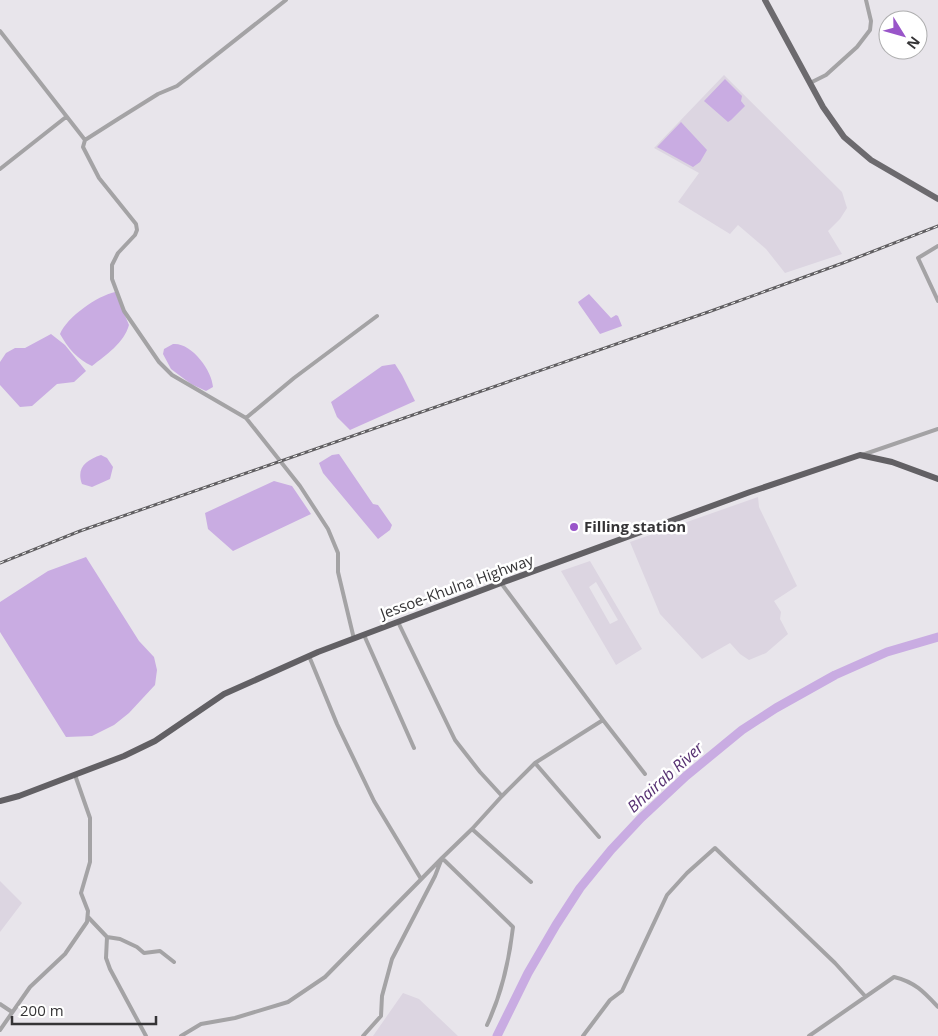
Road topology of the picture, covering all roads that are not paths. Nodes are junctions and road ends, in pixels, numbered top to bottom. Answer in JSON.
{"nodes":[{"id":1,"x":286,"y":0,"type":"edge"},
{"id":2,"x":765,"y":0,"type":"edge"},
{"id":3,"x":866,"y":0,"type":"edge"},
{"id":4,"x":0,"y":31,"type":"edge"},
{"id":5,"x":810,"y":84,"type":"junction"},
{"id":6,"x":66,"y":117,"type":"junction"},
{"id":7,"x":85,"y":140,"type":"junction"},
{"id":8,"x":0,"y":169,"type":"edge"},
{"id":9,"x":938,"y":199,"type":"edge"},
{"id":10,"x":938,"y":246,"type":"edge"},
{"id":11,"x":938,"y":301,"type":"edge"},
{"id":12,"x":377,"y":316,"type":"dead end"},
{"id":13,"x":246,"y":418,"type":"junction"},
{"id":14,"x":938,"y":429,"type":"edge"},
{"id":15,"x":860,"y":455,"type":"junction"},
{"id":16,"x":938,"y":478,"type":"edge"},
{"id":17,"x":501,"y":583,"type":"junction"},
{"id":18,"x":398,"y":622,"type":"junction"},
{"id":19,"x":364,"y":635,"type":"junction"},
{"id":20,"x":354,"y":639,"type":"junction"},
{"id":21,"x":309,"y":656,"type":"junction"},
{"id":22,"x":603,"y":720,"type":"junction"},
{"id":23,"x":414,"y":748,"type":"dead end"},
{"id":24,"x":534,"y":763,"type":"junction"},
{"id":25,"x":645,"y":774,"type":"dead end"},
{"id":26,"x":75,"y":775,"type":"junction"},
{"id":27,"x":502,"y":796,"type":"junction"},
{"id":28,"x":0,"y":801,"type":"edge"},
{"id":29,"x":472,"y":829,"type":"junction"},
{"id":30,"x":599,"y":837,"type":"dead end"},
{"id":31,"x":442,"y":858,"type":"junction"},
{"id":32,"x":421,"y":879,"type":"junction"},
{"id":33,"x":531,"y":882,"type":"dead end"},
{"id":34,"x":88,"y":917,"type":"junction"},
{"id":35,"x":107,"y":937,"type":"junction"},
{"id":36,"x":174,"y":962,"type":"dead end"},
{"id":37,"x":865,"y":996,"type":"junction"},
{"id":38,"x":0,"y":1004,"type":"edge"},
{"id":39,"x":938,"y":1007,"type":"edge"},
{"id":40,"x":12,"y":1012,"type":"junction"},
{"id":41,"x":487,"y":1025,"type":"dead end"},
{"id":42,"x":0,"y":1030,"type":"edge"},
{"id":43,"x":146,"y":1036,"type":"edge"},
{"id":44,"x":181,"y":1036,"type":"edge"},
{"id":45,"x":363,"y":1036,"type":"edge"},
{"id":46,"x":583,"y":1036,"type":"edge"},
{"id":47,"x":809,"y":1036,"type":"edge"}],
"edges":[{"from":1,"to":7,"type":"street"},
{"from":2,"to":5,"type":"main road"},
{"from":3,"to":5,"type":"street"},
{"from":4,"to":6,"type":"street"},
{"from":5,"to":9,"type":"main road"},
{"from":6,"to":7,"type":"street"},
{"from":6,"to":8,"type":"street"},
{"from":7,"to":13,"type":"street"},
{"from":10,"to":11,"type":"street"},
{"from":12,"to":13,"type":"street"},
{"from":13,"to":20,"type":"street"},
{"from":14,"to":15,"type":"street"},
{"from":15,"to":16,"type":"highway"},
{"from":15,"to":17,"type":"highway","name":"Jessoe-Khulna Highway"},
{"from":17,"to":18,"type":"highway","name":"Jessoe-Khulna Highway"},
{"from":17,"to":22,"type":"street"},
{"from":18,"to":19,"type":"highway","name":"Jessoe-Khulna Highway"},
{"from":18,"to":27,"type":"street"},
{"from":19,"to":20,"type":"highway","name":"Jessoe-Khulna Highway"},
{"from":19,"to":23,"type":"street"},
{"from":20,"to":21,"type":"highway","name":"Jessoe-Khulna Highway"},
{"from":21,"to":26,"type":"highway","name":"Jessoe-Khulna Highway"},
{"from":21,"to":32,"type":"street"},
{"from":22,"to":24,"type":"street"},
{"from":22,"to":25,"type":"street"},
{"from":24,"to":27,"type":"street"},
{"from":24,"to":30,"type":"street"},
{"from":26,"to":28,"type":"highway","name":"Jessoe-Khulna Highway"},
{"from":26,"to":34,"type":"street"},
{"from":27,"to":29,"type":"street"},
{"from":29,"to":31,"type":"street"},
{"from":29,"to":33,"type":"street"},
{"from":31,"to":32,"type":"street"},
{"from":31,"to":41,"type":"street"},
{"from":31,"to":45,"type":"street"},
{"from":32,"to":44,"type":"street"},
{"from":34,"to":35,"type":"street"},
{"from":34,"to":40,"type":"street"},
{"from":35,"to":36,"type":"street"},
{"from":35,"to":43,"type":"street"},
{"from":37,"to":39,"type":"street"},
{"from":37,"to":46,"type":"street"},
{"from":37,"to":47,"type":"street"},
{"from":38,"to":40,"type":"street"},
{"from":40,"to":42,"type":"street"}]}
